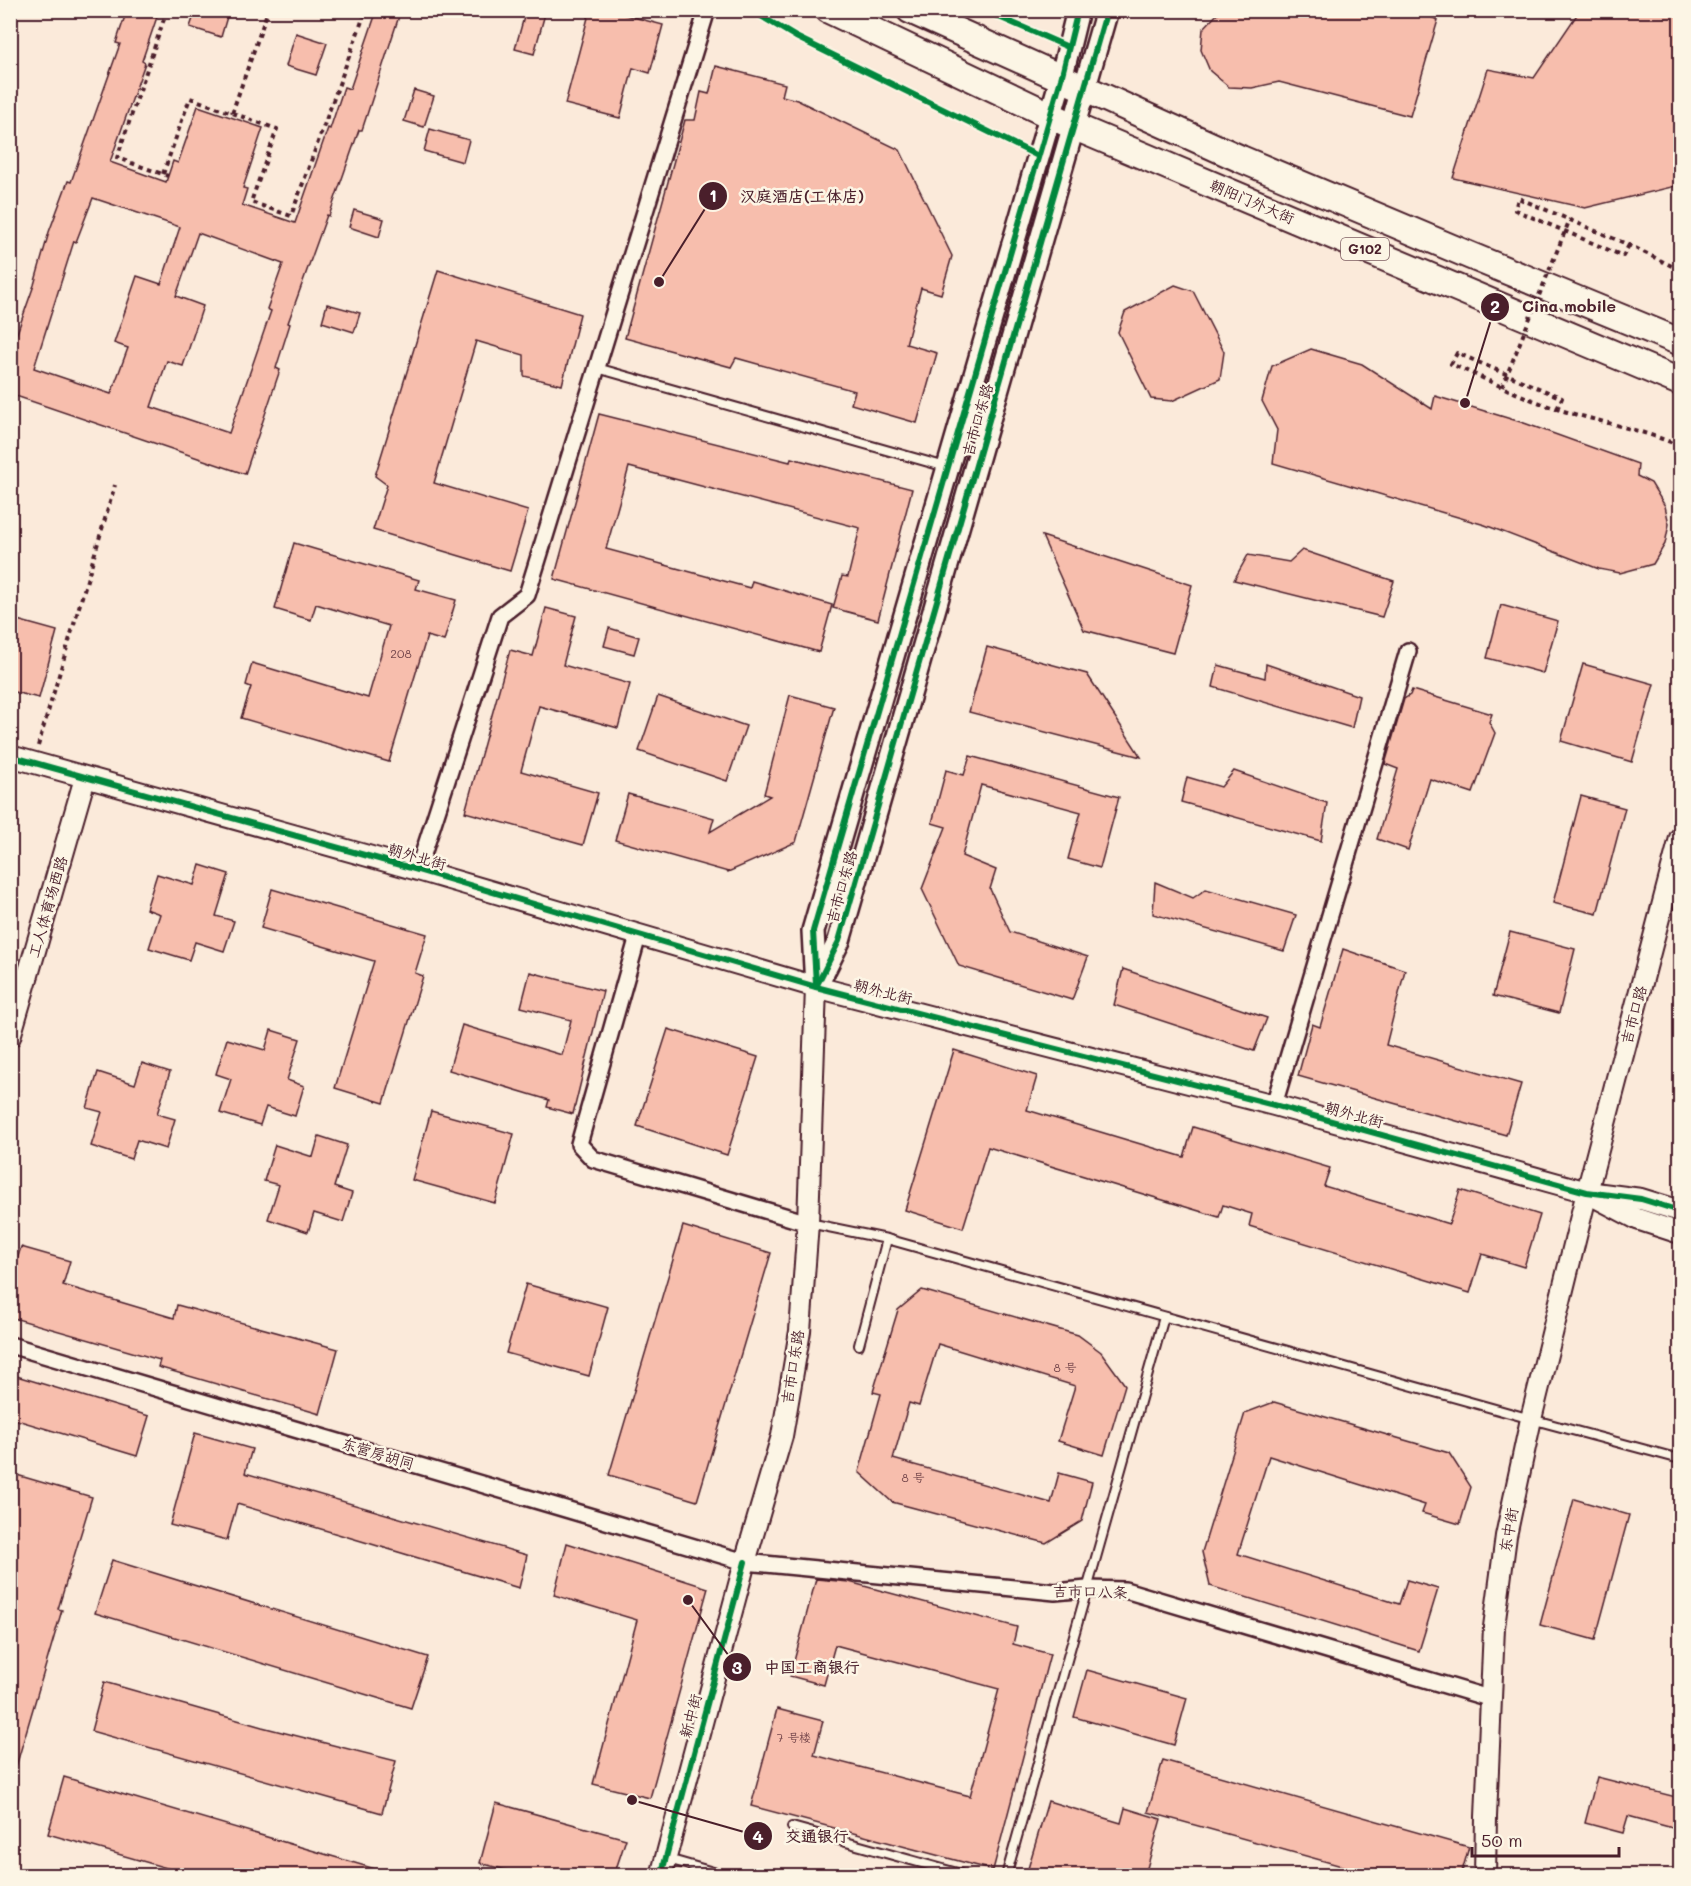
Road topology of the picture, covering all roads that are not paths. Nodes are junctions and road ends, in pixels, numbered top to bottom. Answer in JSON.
{"nodes":[{"id":1,"x":707,"y":10,"type":"edge"},
{"id":2,"x":829,"y":10,"type":"edge"},
{"id":3,"x":910,"y":10,"type":"edge"},
{"id":4,"x":1078,"y":10,"type":"edge"},
{"id":5,"x":1107,"y":10,"type":"edge"},
{"id":6,"x":1061,"y":79,"type":"junction"},
{"id":7,"x":1086,"y":90,"type":"junction"},
{"id":8,"x":1049,"y":116,"type":"junction"},
{"id":9,"x":1075,"y":127,"type":"junction"},
{"id":10,"x":1680,"y":342,"type":"edge"},
{"id":11,"x":597,"y":368,"type":"junction"},
{"id":12,"x":1680,"y":382,"type":"edge"},
{"id":13,"x":948,"y":467,"type":"junction"},
{"id":14,"x":1408,"y":651,"type":"dead end"},
{"id":15,"x":10,"y":756,"type":"edge"},
{"id":16,"x":85,"y":778,"type":"junction"},
{"id":17,"x":1680,"y":838,"type":"edge"},
{"id":18,"x":418,"y":870,"type":"junction"},
{"id":19,"x":638,"y":936,"type":"junction"},
{"id":20,"x":816,"y":987,"type":"junction"},
{"id":21,"x":10,"y":1037,"type":"edge"},
{"id":22,"x":1274,"y":1105,"type":"junction"},
{"id":23,"x":1587,"y":1192,"type":"junction"},
{"id":24,"x":1680,"y":1211,"type":"edge"},
{"id":25,"x":808,"y":1223,"type":"junction"},
{"id":26,"x":1680,"y":1233,"type":"edge"},
{"id":27,"x":887,"y":1239,"type":"junction"},
{"id":28,"x":1164,"y":1317,"type":"junction"},
{"id":29,"x":10,"y":1345,"type":"edge"},
{"id":30,"x":859,"y":1345,"type":"dead end"},
{"id":31,"x":1531,"y":1419,"type":"junction"},
{"id":32,"x":1680,"y":1459,"type":"edge"},
{"id":33,"x":745,"y":1562,"type":"junction"},
{"id":34,"x":1087,"y":1589,"type":"junction"},
{"id":35,"x":1492,"y":1699,"type":"junction"},
{"id":36,"x":792,"y":1827,"type":"dead end"},
{"id":37,"x":662,"y":1867,"type":"edge"},
{"id":38,"x":727,"y":1875,"type":"edge"},
{"id":39,"x":968,"y":1875,"type":"edge"},
{"id":40,"x":1006,"y":1875,"type":"edge"},
{"id":41,"x":1485,"y":1875,"type":"edge"}],
"edges":[{"from":1,"to":11,"type":"street"},
{"from":2,"to":8,"type":"highway","name":"朝阳门外大街","number":"G102"},
{"from":3,"to":6,"type":"highway","number":"G102"},
{"from":4,"to":6,"type":"main road","name":"吉市口东路"},
{"from":5,"to":7,"type":"main road","name":"吉市口东路"},
{"from":6,"to":7,"type":"highway","number":"G102"},
{"from":6,"to":8,"type":"main road","name":"吉市口东路"},
{"from":7,"to":9,"type":"main road","name":"吉市口东路"},
{"from":7,"to":10,"type":"highway","number":"G102"},
{"from":8,"to":9,"type":"highway","name":"朝阳门外大街","number":"G102"},
{"from":8,"to":13,"type":"main road","name":"吉市口东路"},
{"from":9,"to":12,"type":"highway","name":"朝阳门外大街","number":"G102"},
{"from":9,"to":20,"type":"main road","name":"吉市口东路"},
{"from":11,"to":13,"type":"lane"},
{"from":11,"to":18,"type":"street"},
{"from":13,"to":20,"type":"main road","name":"吉市口东路"},
{"from":14,"to":22,"type":"street"},
{"from":15,"to":16,"type":"street","name":"朝外北街"},
{"from":16,"to":18,"type":"street","name":"朝外北街"},
{"from":16,"to":21,"type":"street","name":"工人体育场西路"},
{"from":17,"to":23,"type":"street","name":"吉市口路"},
{"from":18,"to":19,"type":"street","name":"朝外北街"},
{"from":19,"to":20,"type":"street","name":"朝外北街"},
{"from":19,"to":25,"type":"street"},
{"from":20,"to":22,"type":"street","name":"朝外北街"},
{"from":20,"to":25,"type":"street","name":"吉市口东路"},
{"from":22,"to":23,"type":"street","name":"朝外北街"},
{"from":23,"to":24,"type":"street","name":"朝外北街"},
{"from":23,"to":26,"type":"street","name":"朝外北街"},
{"from":23,"to":31,"type":"street","name":"东中街"},
{"from":25,"to":27,"type":"lane"},
{"from":25,"to":33,"type":"street","name":"吉市口东路"},
{"from":27,"to":28,"type":"lane"},
{"from":27,"to":30,"type":"lane"},
{"from":28,"to":31,"type":"lane"},
{"from":28,"to":34,"type":"lane"},
{"from":29,"to":33,"type":"street","name":"东营房胡同"},
{"from":31,"to":32,"type":"lane"},
{"from":31,"to":35,"type":"street","name":"东中街"},
{"from":33,"to":34,"type":"street","name":"吉市口八条"},
{"from":33,"to":37,"type":"street","name":"新中街"},
{"from":34,"to":35,"type":"street","name":"吉市口八条"},
{"from":34,"to":40,"type":"lane"},
{"from":35,"to":41,"type":"street","name":"东中街"},
{"from":36,"to":39,"type":"lane"},
{"from":37,"to":38,"type":"lane"}]}
